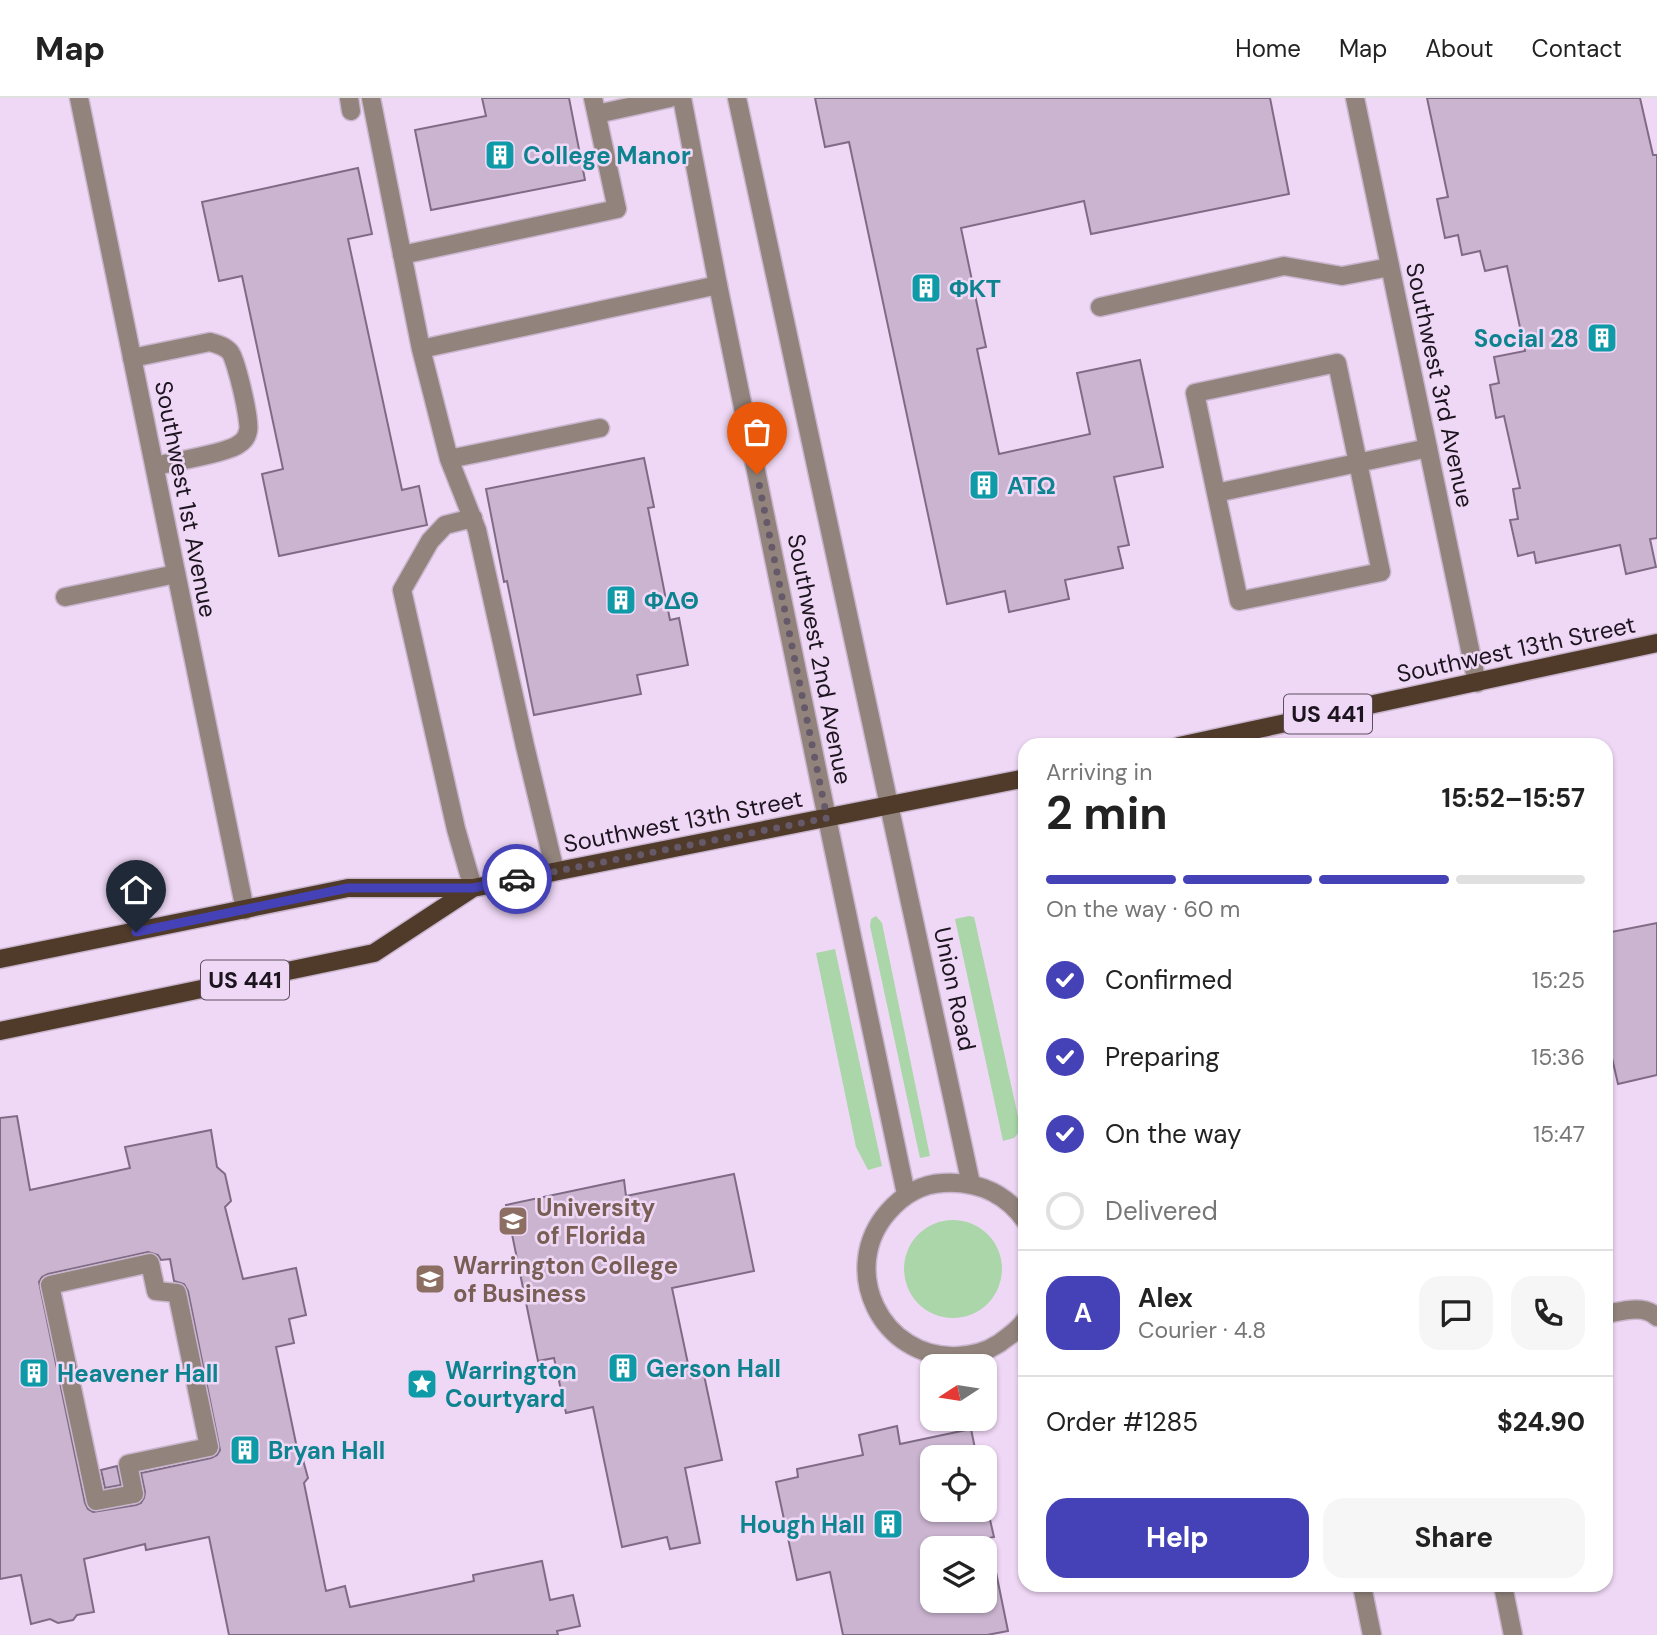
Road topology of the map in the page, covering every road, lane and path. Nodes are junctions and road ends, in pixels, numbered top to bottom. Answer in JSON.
{"nodes":[{"id":1,"x":79,"y":98,"type":"edge"},
{"id":2,"x":371,"y":98,"type":"edge"},
{"id":3,"x":670,"y":98,"type":"edge"},
{"id":4,"x":682,"y":98,"type":"edge"},
{"id":5,"x":737,"y":98,"type":"edge"},
{"id":6,"x":1354,"y":98,"type":"edge"},
{"id":7,"x":595,"y":106,"type":"edge"},
{"id":8,"x":402,"y":255,"type":"junction"},
{"id":9,"x":1390,"y":267,"type":"junction"},
{"id":10,"x":718,"y":285,"type":"junction"},
{"id":11,"x":1100,"y":307,"type":"dead end"},
{"id":12,"x":421,"y":349,"type":"junction"},
{"id":13,"x":132,"y":358,"type":"junction"},
{"id":14,"x":600,"y":428,"type":"dead end"},
{"id":15,"x":1428,"y":448,"type":"junction"},
{"id":16,"x":449,"y":459,"type":"junction"},
{"id":17,"x":1358,"y":463,"type":"junction"},
{"id":18,"x":155,"y":466,"type":"junction"},
{"id":19,"x":1216,"y":493,"type":"junction"},
{"id":20,"x":473,"y":517,"type":"junction"},
{"id":21,"x":176,"y":573,"type":"junction"},
{"id":22,"x":65,"y":597,"type":"dead end"},
{"id":23,"x":1657,"y":643,"type":"edge"},
{"id":24,"x":1477,"y":683,"type":"junction"},
{"id":25,"x":1217,"y":738,"type":"edge"},
{"id":26,"x":1018,"y":780,"type":"edge"},
{"id":27,"x":889,"y":805,"type":"junction"},
{"id":28,"x":827,"y":818,"type":"junction"},
{"id":29,"x":555,"y":871,"type":"junction"},
{"id":30,"x":473,"y":888,"type":"junction"},
{"id":31,"x":245,"y":910,"type":"junction"},
{"id":32,"x":0,"y":959,"type":"edge"},
{"id":33,"x":0,"y":1031,"type":"edge"},
{"id":34,"x":971,"y":1184,"type":"junction"},
{"id":35,"x":906,"y":1194,"type":"junction"},
{"id":36,"x":1018,"y":1211,"type":"edge"},
{"id":37,"x":1613,"y":1313,"type":"edge"},
{"id":38,"x":1657,"y":1317,"type":"edge"},
{"id":39,"x":1018,"y":1328,"type":"edge"},
{"id":40,"x":96,"y":1501,"type":"joint"},
{"id":41,"x":1363,"y":1592,"type":"edge"},
{"id":42,"x":1504,"y":1592,"type":"edge"},
{"id":43,"x":1372,"y":1635,"type":"edge"},
{"id":44,"x":1513,"y":1635,"type":"edge"}],
"edges":[{"from":1,"to":13,"type":"street","name":"Southwest 1st Avenue"},
{"from":2,"to":8,"type":"street"},
{"from":3,"to":7,"type":"street"},
{"from":4,"to":10,"type":"street","name":"Southwest 2nd Avenue"},
{"from":5,"to":27,"type":"street","name":"Southwest 2nd Avenue"},
{"from":6,"to":9,"type":"street","name":"Southwest 3rd Avenue"},
{"from":7,"to":8,"type":"street"},
{"from":8,"to":12,"type":"street"},
{"from":9,"to":11,"type":"street"},
{"from":9,"to":15,"type":"street","name":"Southwest 3rd Avenue"},
{"from":10,"to":12,"type":"street"},
{"from":10,"to":28,"type":"street","name":"Southwest 2nd Avenue"},
{"from":12,"to":16,"type":"street"},
{"from":13,"to":18,"type":"street","name":"Southwest 1st Avenue"},
{"from":13,"to":18,"type":"street"},
{"from":14,"to":16,"type":"street"},
{"from":15,"to":17,"type":"street"},
{"from":15,"to":24,"type":"street","name":"Southwest 3rd Avenue"},
{"from":16,"to":20,"type":"street"},
{"from":17,"to":19,"type":"street"},
{"from":17,"to":19,"type":"street"},
{"from":17,"to":19,"type":"street"},
{"from":18,"to":21,"type":"street","name":"Southwest 1st Avenue"},
{"from":20,"to":29,"type":"street"},
{"from":20,"to":30,"type":"street"},
{"from":21,"to":22,"type":"street"},
{"from":21,"to":31,"type":"street","name":"Southwest 1st Avenue"},
{"from":23,"to":24,"type":"main road","name":"Southwest 13th Street","number":"US 441"},
{"from":24,"to":25,"type":"main road","name":"Southwest 13th Street","number":"US 441"},
{"from":26,"to":27,"type":"main road","name":"Southwest 13th Street","number":"US 441"},
{"from":27,"to":28,"type":"main road","name":"Southwest 13th Street","number":"US 441"},
{"from":27,"to":34,"type":"street","name":"Union Road"},
{"from":28,"to":29,"type":"main road","name":"Southwest 13th Street","number":"US 441"},
{"from":28,"to":35,"type":"street"},
{"from":29,"to":30,"type":"main road","name":"Southwest 13th Street","number":"US 441"},
{"from":30,"to":31,"type":"main road","name":"Southwest 13th Street","number":"US 441"},
{"from":30,"to":33,"type":"main road","name":"Southwest 13th Street","number":"US 441"},
{"from":31,"to":32,"type":"main road","name":"Southwest 13th Street","number":"US 441"},
{"from":34,"to":35,"type":"street"},
{"from":34,"to":36,"type":"street"},
{"from":35,"to":39,"type":"street"},
{"from":37,"to":38,"type":"street"},
{"from":40,"to":40,"type":"street"},
{"from":41,"to":43,"type":"street"},
{"from":42,"to":44,"type":"street"}]}
